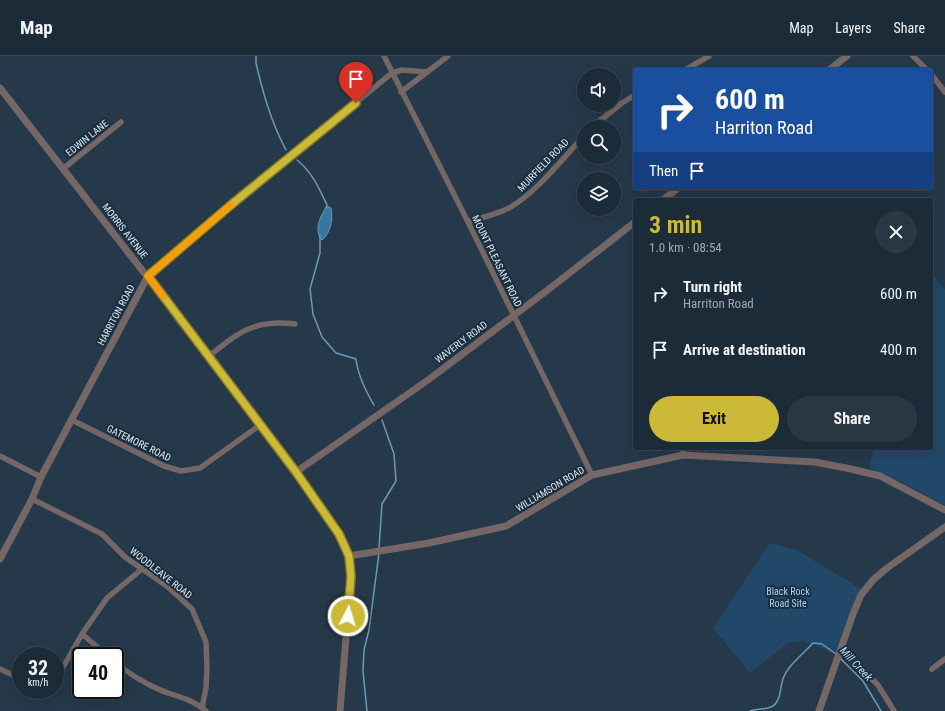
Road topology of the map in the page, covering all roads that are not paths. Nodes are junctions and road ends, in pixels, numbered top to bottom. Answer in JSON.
{"nodes":[{"id":1,"x":384,"y":56,"type":"edge"},
{"id":2,"x":448,"y":56,"type":"edge"},
{"id":3,"x":709,"y":56,"type":"edge"},
{"id":4,"x":847,"y":56,"type":"edge"},
{"id":5,"x":913,"y":56,"type":"edge"},
{"id":6,"x":688,"y":68,"type":"edge"},
{"id":7,"x":832,"y":68,"type":"edge"},
{"id":8,"x":925,"y":68,"type":"edge"},
{"id":9,"x":427,"y":72,"type":"junction"},
{"id":10,"x":392,"y":73,"type":"junction"},
{"id":11,"x":933,"y":77,"type":"edge"},
{"id":12,"x":0,"y":88,"type":"edge"},
{"id":13,"x":401,"y":92,"type":"junction"},
{"id":14,"x":945,"y":92,"type":"edge"},
{"id":15,"x":633,"y":96,"type":"edge"},
{"id":16,"x":601,"y":120,"type":"edge"},
{"id":17,"x":122,"y":122,"type":"dead end"},
{"id":18,"x":577,"y":143,"type":"edge"},
{"id":19,"x":64,"y":168,"type":"junction"},
{"id":20,"x":676,"y":190,"type":"edge"},
{"id":21,"x":666,"y":198,"type":"edge"},
{"id":22,"x":468,"y":222,"type":"junction"},
{"id":23,"x":633,"y":224,"type":"edge"},
{"id":24,"x":148,"y":276,"type":"junction"},
{"id":25,"x":513,"y":315,"type":"junction"},
{"id":26,"x":295,"y":324,"type":"dead end"},
{"id":27,"x":209,"y":356,"type":"junction"},
{"id":28,"x":72,"y":420,"type":"junction"},
{"id":29,"x":260,"y":425,"type":"junction"},
{"id":30,"x":683,"y":452,"type":"edge"},
{"id":31,"x":0,"y":456,"type":"edge"},
{"id":32,"x":296,"y":472,"type":"junction"},
{"id":33,"x":592,"y":475,"type":"junction"},
{"id":34,"x":41,"y":477,"type":"junction"},
{"id":35,"x":32,"y":499,"type":"junction"},
{"id":36,"x":945,"y":510,"type":"edge"},
{"id":37,"x":945,"y":527,"type":"edge"},
{"id":38,"x":349,"y":556,"type":"junction"},
{"id":39,"x":0,"y":559,"type":"edge"},
{"id":40,"x":142,"y":569,"type":"junction"},
{"id":41,"x":82,"y":634,"type":"junction"},
{"id":42,"x":97,"y":647,"type":"edge"},
{"id":43,"x":839,"y":654,"type":"junction"},
{"id":44,"x":945,"y":659,"type":"edge"},
{"id":45,"x":64,"y":666,"type":"edge"},
{"id":46,"x":0,"y":669,"type":"edge"},
{"id":47,"x":932,"y":669,"type":"dead end"},
{"id":48,"x":124,"y":670,"type":"edge"},
{"id":49,"x":12,"y":675,"type":"edge"},
{"id":50,"x":204,"y":709,"type":"edge"},
{"id":51,"x":340,"y":711,"type":"edge"},
{"id":52,"x":819,"y":711,"type":"edge"},
{"id":53,"x":894,"y":711,"type":"edge"}],
"edges":[{"from":1,"to":10,"type":"street","name":"MOUNT PLEASANT ROAD"},
{"from":2,"to":9,"type":"street"},
{"from":3,"to":6,"type":"street"},
{"from":4,"to":7,"type":"street"},
{"from":5,"to":8,"type":"street"},
{"from":9,"to":10,"type":"street"},
{"from":9,"to":13,"type":"street"},
{"from":10,"to":13,"type":"street","name":"MOUNT PLEASANT ROAD"},
{"from":10,"to":24,"type":"street","name":"HARRITON ROAD"},
{"from":11,"to":14,"type":"street"},
{"from":12,"to":19,"type":"street","name":"MORRIS AVENUE"},
{"from":13,"to":22,"type":"street","name":"MOUNT PLEASANT ROAD"},
{"from":15,"to":16,"type":"street"},
{"from":17,"to":19,"type":"street","name":"EDWIN LANE"},
{"from":18,"to":22,"type":"street","name":"MUIRFIELD ROAD"},
{"from":19,"to":24,"type":"street","name":"MORRIS AVENUE"},
{"from":20,"to":21,"type":"street"},
{"from":22,"to":25,"type":"street","name":"MOUNT PLEASANT ROAD"},
{"from":23,"to":25,"type":"street","name":"WAVERLY ROAD"},
{"from":24,"to":27,"type":"street","name":"MORRIS AVENUE"},
{"from":24,"to":28,"type":"street","name":"HARRITON ROAD"},
{"from":25,"to":32,"type":"street","name":"WAVERLY ROAD"},
{"from":25,"to":33,"type":"street","name":"MOUNT PLEASANT ROAD"},
{"from":26,"to":27,"type":"street"},
{"from":27,"to":29,"type":"street","name":"MORRIS AVENUE"},
{"from":28,"to":29,"type":"street","name":"GATEMORE ROAD"},
{"from":28,"to":34,"type":"street","name":"HARRITON ROAD"},
{"from":29,"to":32,"type":"street","name":"MORRIS AVENUE"},
{"from":30,"to":33,"type":"street","name":"WILLIAMSON ROAD"},
{"from":30,"to":36,"type":"street","name":"WILLIAMSON ROAD"},
{"from":31,"to":34,"type":"street"},
{"from":32,"to":38,"type":"street","name":"MORRIS AVENUE"},
{"from":33,"to":38,"type":"street","name":"WILLIAMSON ROAD"},
{"from":34,"to":35,"type":"street","name":"HARRITON ROAD"},
{"from":35,"to":39,"type":"street","name":"HARRITON ROAD"},
{"from":35,"to":40,"type":"street","name":"WOODLEAVE ROAD"},
{"from":37,"to":43,"type":"street"},
{"from":38,"to":51,"type":"street","name":"MORRIS AVENUE"},
{"from":40,"to":41,"type":"street"},
{"from":40,"to":50,"type":"street","name":"WOODLEAVE ROAD"},
{"from":41,"to":42,"type":"street"},
{"from":41,"to":45,"type":"street"},
{"from":43,"to":52,"type":"street"},
{"from":43,"to":53,"type":"street"},
{"from":44,"to":47,"type":"street"},
{"from":46,"to":49,"type":"street"},
{"from":48,"to":50,"type":"street"}]}
